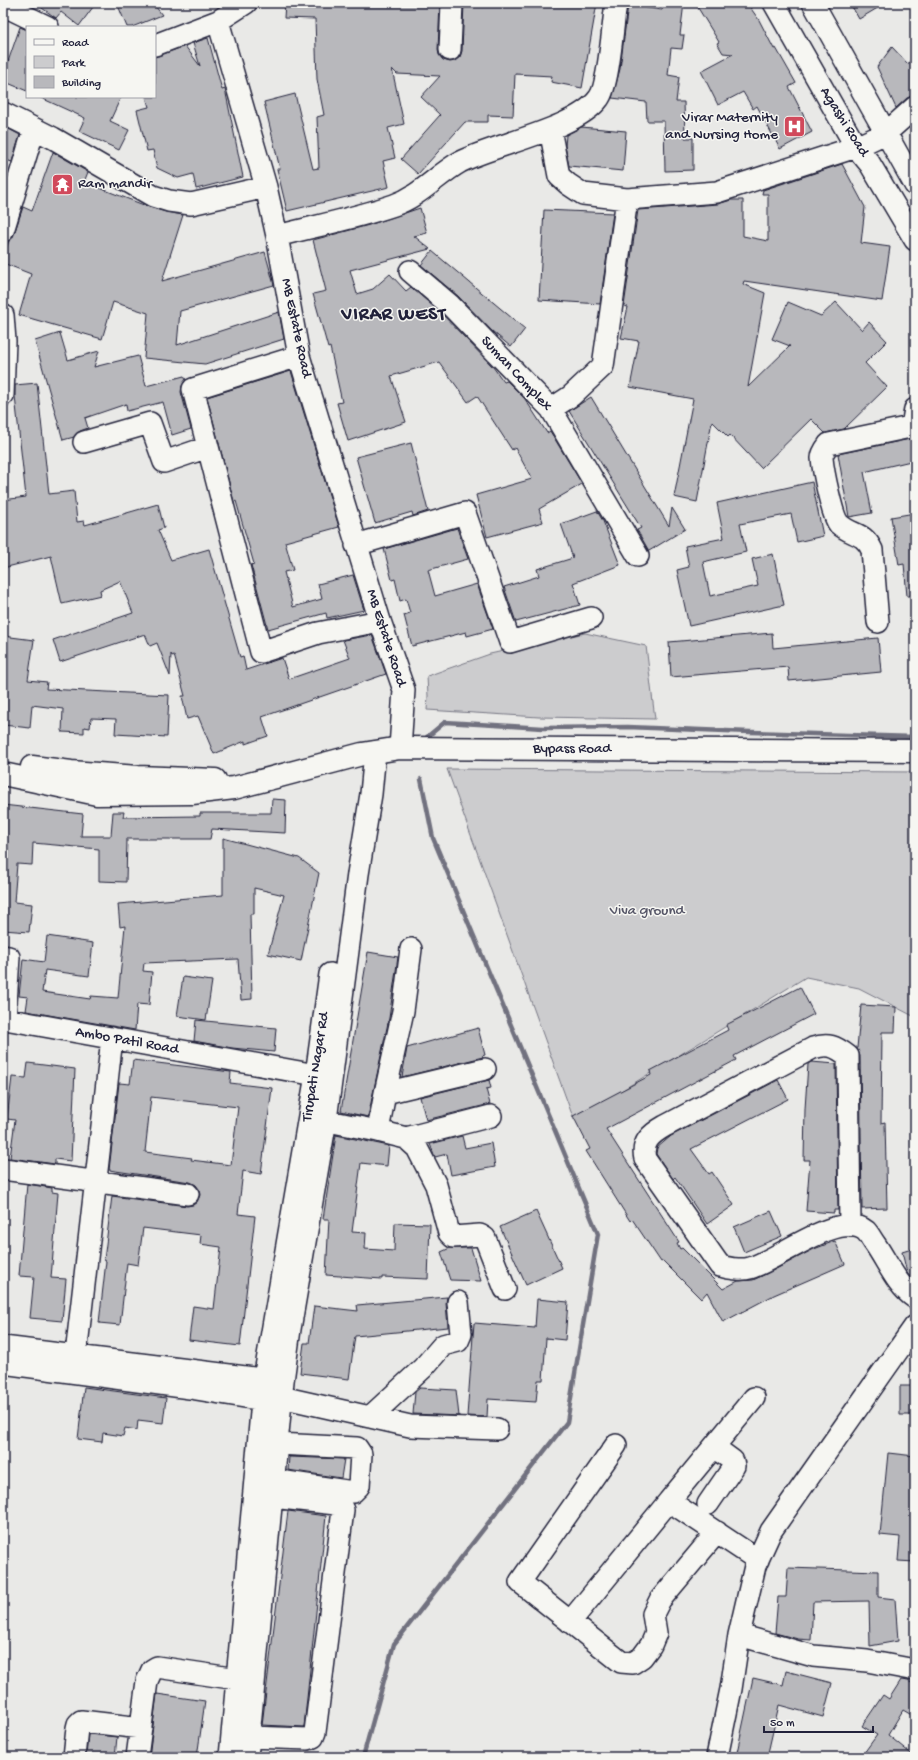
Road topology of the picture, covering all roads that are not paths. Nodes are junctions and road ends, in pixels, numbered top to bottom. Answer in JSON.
{"nodes":[{"id":1,"x":246,"y":3,"type":"edge"},
{"id":2,"x":452,"y":3,"type":"edge"},
{"id":3,"x":616,"y":3,"type":"edge"},
{"id":4,"x":774,"y":3,"type":"edge"},
{"id":5,"x":813,"y":3,"type":"edge"},
{"id":6,"x":3,"y":7,"type":"edge"},
{"id":7,"x":218,"y":21,"type":"junction"},
{"id":8,"x":46,"y":26,"type":"edge"},
{"id":9,"x":156,"y":45,"type":"edge"},
{"id":10,"x":450,"y":50,"type":"dead end"},
{"id":11,"x":915,"y":107,"type":"edge"},
{"id":12,"x":3,"y":113,"type":"edge"},
{"id":13,"x":34,"y":129,"type":"junction"},
{"id":14,"x":550,"y":129,"type":"junction"},
{"id":15,"x":886,"y":133,"type":"junction"},
{"id":16,"x":856,"y":147,"type":"junction"},
{"id":17,"x":915,"y":185,"type":"edge"},
{"id":18,"x":266,"y":187,"type":"junction"},
{"id":19,"x":627,"y":199,"type":"junction"},
{"id":20,"x":3,"y":231,"type":"edge"},
{"id":21,"x":277,"y":236,"type":"junction"},
{"id":22,"x":915,"y":240,"type":"edge"},
{"id":23,"x":410,"y":271,"type":"dead end"},
{"id":24,"x":3,"y":315,"type":"edge"},
{"id":25,"x":4,"y":342,"type":"edge"},
{"id":26,"x":299,"y":356,"type":"junction"},
{"id":27,"x":3,"y":395,"type":"edge"},
{"id":28,"x":551,"y":409,"type":"junction"},
{"id":29,"x":914,"y":421,"type":"edge"},
{"id":30,"x":84,"y":442,"type":"dead end"},
{"id":31,"x":208,"y":447,"type":"junction"},
{"id":32,"x":356,"y":545,"type":"junction"},
{"id":33,"x":638,"y":556,"type":"dead end"},
{"id":34,"x":591,"y":618,"type":"dead end"},
{"id":35,"x":380,"y":621,"type":"junction"},
{"id":36,"x":878,"y":622,"type":"dead end"},
{"id":37,"x":400,"y":748,"type":"junction"},
{"id":38,"x":915,"y":751,"type":"edge"},
{"id":39,"x":369,"y":753,"type":"junction"},
{"id":40,"x":3,"y":762,"type":"edge"},
{"id":41,"x":3,"y":774,"type":"edge"},
{"id":42,"x":234,"y":788,"type":"junction"},
{"id":43,"x":411,"y":949,"type":"dead end"},
{"id":44,"x":3,"y":956,"type":"edge"},
{"id":45,"x":112,"y":1038,"type":"junction"},
{"id":46,"x":485,"y":1069,"type":"dead end"},
{"id":47,"x":316,"y":1075,"type":"junction"},
{"id":48,"x":385,"y":1093,"type":"junction"},
{"id":49,"x":491,"y":1116,"type":"dead end"},
{"id":50,"x":317,"y":1118,"type":"junction"},
{"id":51,"x":378,"y":1131,"type":"junction"},
{"id":52,"x":406,"y":1138,"type":"junction"},
{"id":53,"x":3,"y":1169,"type":"edge"},
{"id":54,"x":95,"y":1182,"type":"junction"},
{"id":55,"x":188,"y":1194,"type":"dead end"},
{"id":56,"x":850,"y":1226,"type":"junction"},
{"id":57,"x":505,"y":1289,"type":"dead end"},
{"id":58,"x":915,"y":1298,"type":"edge"},
{"id":59,"x":458,"y":1302,"type":"dead end"},
{"id":60,"x":915,"y":1326,"type":"edge"},
{"id":61,"x":3,"y":1347,"type":"edge"},
{"id":62,"x":76,"y":1355,"type":"junction"},
{"id":63,"x":25,"y":1358,"type":"junction"},
{"id":64,"x":3,"y":1363,"type":"edge"},
{"id":65,"x":274,"y":1392,"type":"junction"},
{"id":66,"x":754,"y":1398,"type":"dead end"},
{"id":67,"x":370,"y":1417,"type":"junction"},
{"id":68,"x":497,"y":1429,"type":"dead end"},
{"id":69,"x":277,"y":1444,"type":"junction"},
{"id":70,"x":616,"y":1445,"type":"dead end"},
{"id":71,"x":714,"y":1447,"type":"junction"},
{"id":72,"x":273,"y":1488,"type":"junction"},
{"id":73,"x":669,"y":1501,"type":"junction"},
{"id":74,"x":708,"y":1504,"type":"dead end"},
{"id":75,"x":716,"y":1532,"type":"junction"},
{"id":76,"x":758,"y":1560,"type":"junction"},
{"id":77,"x":570,"y":1622,"type":"junction"},
{"id":78,"x":739,"y":1635,"type":"junction"},
{"id":79,"x":915,"y":1670,"type":"edge"},
{"id":80,"x":237,"y":1679,"type":"junction"},
{"id":81,"x":141,"y":1728,"type":"junction"},
{"id":82,"x":249,"y":1736,"type":"junction"},
{"id":83,"x":74,"y":1757,"type":"edge"},
{"id":84,"x":137,"y":1757,"type":"edge"},
{"id":85,"x":230,"y":1757,"type":"edge"},
{"id":86,"x":247,"y":1757,"type":"edge"},
{"id":87,"x":716,"y":1757,"type":"edge"}],
"edges":[{"from":1,"to":7,"type":"street"},
{"from":2,"to":10,"type":"street"},
{"from":3,"to":14,"type":"street"},
{"from":4,"to":16,"type":"street","name":"Agashi Road"},
{"from":5,"to":15,"type":"street","name":"Agashi Road"},
{"from":6,"to":8,"type":"street"},
{"from":7,"to":9,"type":"street"},
{"from":7,"to":18,"type":"street","name":"MB Estate Road"},
{"from":11,"to":15,"type":"street"},
{"from":12,"to":13,"type":"street"},
{"from":13,"to":18,"type":"street"},
{"from":13,"to":20,"type":"street"},
{"from":14,"to":19,"type":"street"},
{"from":14,"to":21,"type":"street"},
{"from":15,"to":16,"type":"street"},
{"from":15,"to":17,"type":"street","name":"Agashi Road"},
{"from":16,"to":19,"type":"street"},
{"from":16,"to":22,"type":"street","name":"Agashi Road"},
{"from":18,"to":21,"type":"street","name":"MB Estate Road"},
{"from":19,"to":28,"type":"street"},
{"from":21,"to":26,"type":"street","name":"MB Estate Road"},
{"from":23,"to":28,"type":"street","name":"Suman Complex"},
{"from":24,"to":25,"type":"street"},
{"from":25,"to":27,"type":"street"},
{"from":26,"to":31,"type":"street"},
{"from":26,"to":32,"type":"street","name":"MB Estate Road"},
{"from":28,"to":33,"type":"street","name":"Suman Complex"},
{"from":29,"to":36,"type":"street"},
{"from":30,"to":31,"type":"street"},
{"from":31,"to":35,"type":"street"},
{"from":32,"to":34,"type":"street"},
{"from":32,"to":35,"type":"street","name":"MB Estate Road"},
{"from":35,"to":37,"type":"street","name":"MB Estate Road"},
{"from":37,"to":38,"type":"main road","name":"Bypass Road"},
{"from":37,"to":39,"type":"main road","name":"Bypass Road"},
{"from":39,"to":42,"type":"main road","name":"Bypass Road"},
{"from":39,"to":47,"type":"street","name":"Tirupati Nagar Rd"},
{"from":39,"to":50,"type":"street"},
{"from":40,"to":42,"type":"main road"},
{"from":41,"to":42,"type":"main road","name":"Bypass Road"},
{"from":43,"to":48,"type":"street"},
{"from":44,"to":45,"type":"street","name":"Ambo Patil Road"},
{"from":45,"to":47,"type":"street","name":"Ambo Patil Road"},
{"from":45,"to":54,"type":"street"},
{"from":46,"to":48,"type":"street"},
{"from":47,"to":50,"type":"street","name":"Tirupati Nagar Rd"},
{"from":48,"to":51,"type":"street"},
{"from":49,"to":52,"type":"street"},
{"from":50,"to":51,"type":"street"},
{"from":50,"to":65,"type":"street","name":"Tirupati Nagar Rd"},
{"from":51,"to":52,"type":"street"},
{"from":52,"to":57,"type":"street"},
{"from":53,"to":54,"type":"street"},
{"from":54,"to":55,"type":"street"},
{"from":54,"to":62,"type":"street"},
{"from":56,"to":56,"type":"street"},
{"from":56,"to":58,"type":"street"},
{"from":59,"to":67,"type":"street"},
{"from":60,"to":76,"type":"street"},
{"from":61,"to":63,"type":"street"},
{"from":62,"to":63,"type":"street"},
{"from":62,"to":65,"type":"street"},
{"from":63,"to":64,"type":"street"},
{"from":63,"to":65,"type":"street"},
{"from":65,"to":67,"type":"street"},
{"from":65,"to":69,"type":"street"},
{"from":65,"to":80,"type":"street"},
{"from":66,"to":71,"type":"street"},
{"from":67,"to":68,"type":"street"},
{"from":69,"to":72,"type":"street"},
{"from":69,"to":72,"type":"street"},
{"from":70,"to":77,"type":"street"},
{"from":71,"to":73,"type":"street"},
{"from":71,"to":74,"type":"street"},
{"from":72,"to":82,"type":"street"},
{"from":72,"to":82,"type":"street"},
{"from":73,"to":75,"type":"street"},
{"from":73,"to":77,"type":"street"},
{"from":75,"to":76,"type":"street"},
{"from":75,"to":77,"type":"street"},
{"from":76,"to":78,"type":"street"},
{"from":78,"to":79,"type":"street"},
{"from":78,"to":87,"type":"street"},
{"from":80,"to":81,"type":"street"},
{"from":80,"to":85,"type":"street"},
{"from":81,"to":83,"type":"street"},
{"from":81,"to":84,"type":"street"},
{"from":82,"to":86,"type":"street"}]}
